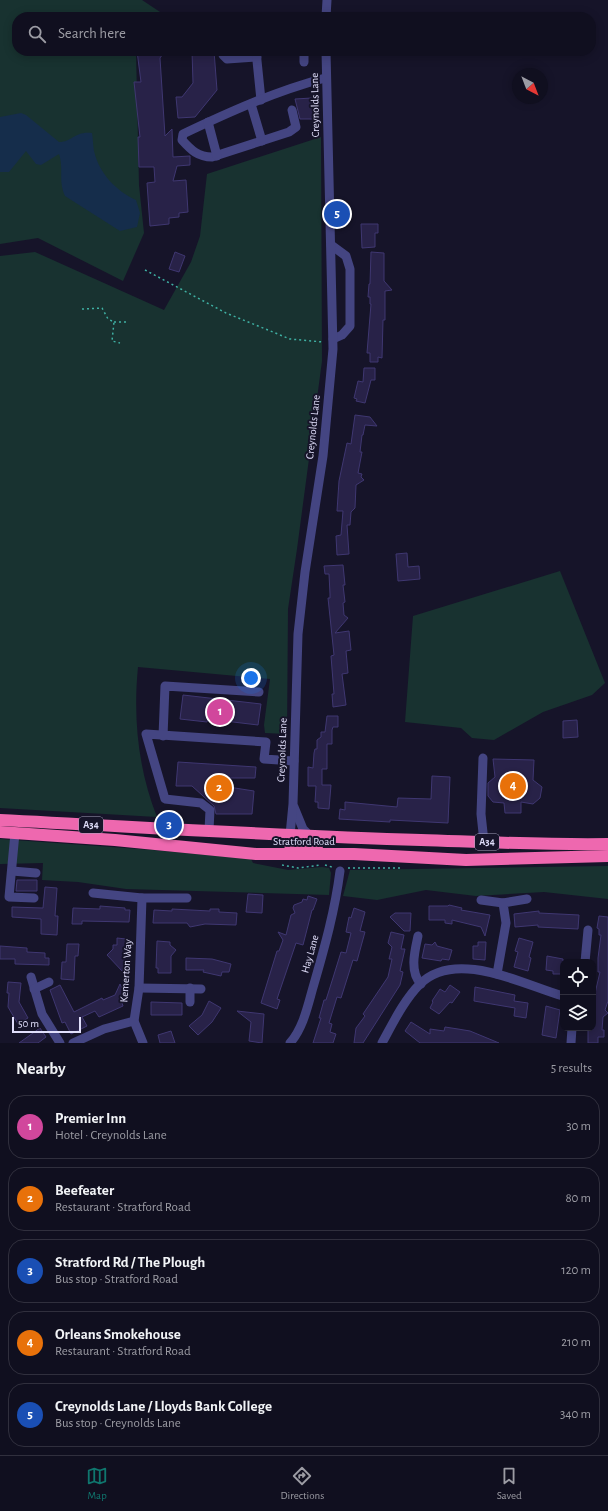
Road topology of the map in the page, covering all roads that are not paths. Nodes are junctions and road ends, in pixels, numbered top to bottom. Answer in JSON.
{"nodes":[{"id":1,"x":327,"y":0,"type":"edge"},
{"id":2,"x":326,"y":12,"type":"edge"},
{"id":3,"x":224,"y":56,"type":"edge"},
{"id":4,"x":244,"y":56,"type":"edge"},
{"id":5,"x":256,"y":56,"type":"edge"},
{"id":6,"x":304,"y":56,"type":"edge"},
{"id":7,"x":326,"y":56,"type":"edge"},
{"id":8,"x":304,"y":62,"type":"dead end"},
{"id":9,"x":326,"y":78,"type":"junction"},
{"id":10,"x":261,"y":100,"type":"junction"},
{"id":11,"x":251,"y":104,"type":"junction"},
{"id":12,"x":292,"y":110,"type":"dead end"},
{"id":13,"x":208,"y":122,"type":"junction"},
{"id":14,"x":262,"y":141,"type":"junction"},
{"id":15,"x":217,"y":156,"type":"junction"},
{"id":16,"x":331,"y":245,"type":"junction"},
{"id":17,"x":333,"y":341,"type":"junction"},
{"id":18,"x":259,"y":692,"type":"dead end"},
{"id":19,"x":163,"y":736,"type":"junction"},
{"id":20,"x":483,"y":758,"type":"dead end"},
{"id":21,"x":294,"y":761,"type":"junction"},
{"id":22,"x":293,"y":804,"type":"junction"},
{"id":23,"x":0,"y":820,"type":"edge"},
{"id":24,"x":209,"y":830,"type":"junction"},
{"id":25,"x":0,"y":832,"type":"edge"},
{"id":26,"x":15,"y":833,"type":"junction"},
{"id":27,"x":310,"y":836,"type":"junction"},
{"id":28,"x":484,"y":842,"type":"junction"},
{"id":29,"x":608,"y":844,"type":"edge"},
{"id":30,"x":290,"y":845,"type":"junction"},
{"id":31,"x":608,"y":856,"type":"edge"},
{"id":32,"x":12,"y":871,"type":"junction"},
{"id":33,"x":337,"y":871,"type":"road end"},
{"id":34,"x":36,"y":873,"type":"dead end"},
{"id":35,"x":93,"y":893,"type":"dead end"},
{"id":36,"x":34,"y":898,"type":"dead end"},
{"id":37,"x":142,"y":898,"type":"junction"},
{"id":38,"x":187,"y":898,"type":"dead end"},
{"id":39,"x":527,"y":899,"type":"dead end"},
{"id":40,"x":481,"y":900,"type":"dead end"},
{"id":41,"x":503,"y":903,"type":"junction"},
{"id":42,"x":588,"y":930,"type":"dead end"},
{"id":43,"x":418,"y":936,"type":"dead end"},
{"id":44,"x":585,"y":959,"type":"edge"},
{"id":45,"x":497,"y":974,"type":"junction"},
{"id":46,"x":31,"y":977,"type":"dead end"},
{"id":47,"x":49,"y":982,"type":"dead end"},
{"id":48,"x":421,"y":984,"type":"junction"},
{"id":49,"x":139,"y":988,"type":"junction"},
{"id":50,"x":190,"y":988,"type":"junction"},
{"id":51,"x":201,"y":988,"type":"dead end"},
{"id":52,"x":34,"y":989,"type":"junction"},
{"id":53,"x":560,"y":995,"type":"edge"},
{"id":54,"x":190,"y":1002,"type":"dead end"},
{"id":55,"x":134,"y":1021,"type":"junction"},
{"id":56,"x":572,"y":1031,"type":"edge"},
{"id":57,"x":291,"y":1042,"type":"edge"},
{"id":58,"x":60,"y":1043,"type":"edge"},
{"id":59,"x":73,"y":1043,"type":"edge"},
{"id":60,"x":143,"y":1043,"type":"edge"},
{"id":61,"x":383,"y":1043,"type":"edge"},
{"id":62,"x":571,"y":1043,"type":"edge"}],
"edges":[{"from":1,"to":2,"type":"street"},
{"from":3,"to":4,"type":"street"},
{"from":5,"to":10,"type":"street"},
{"from":6,"to":8,"type":"street"},
{"from":7,"to":9,"type":"street","name":"Creynolds Lane"},
{"from":9,"to":10,"type":"street"},
{"from":9,"to":16,"type":"street","name":"Creynolds Lane"},
{"from":10,"to":11,"type":"street"},
{"from":11,"to":13,"type":"street"},
{"from":11,"to":14,"type":"street"},
{"from":12,"to":14,"type":"street"},
{"from":13,"to":15,"type":"street"},
{"from":13,"to":15,"type":"street"},
{"from":14,"to":15,"type":"street"},
{"from":16,"to":17,"type":"street","name":"Creynolds Lane"},
{"from":16,"to":17,"type":"street"},
{"from":17,"to":21,"type":"street","name":"Creynolds Lane"},
{"from":18,"to":19,"type":"street"},
{"from":19,"to":21,"type":"street"},
{"from":19,"to":24,"type":"street"},
{"from":20,"to":28,"type":"street"},
{"from":21,"to":22,"type":"street","name":"Creynolds Lane"},
{"from":22,"to":27,"type":"street","name":"Creynolds Lane"},
{"from":22,"to":30,"type":"street","name":"Creynolds Lane"},
{"from":23,"to":24,"type":"highway","name":"Stratford Road","number":"A34"},
{"from":24,"to":30,"type":"highway","name":"Stratford Road","number":"A34"},
{"from":25,"to":26,"type":"highway","name":"Stratford Road","number":"A34"},
{"from":26,"to":30,"type":"highway","name":"Stratford Road","number":"A34"},
{"from":26,"to":32,"type":"street"},
{"from":27,"to":28,"type":"highway","name":"Stratford Road","number":"A34"},
{"from":27,"to":30,"type":"highway","name":"Stratford Road","number":"A34"},
{"from":28,"to":29,"type":"highway","name":"Stratford Road","number":"A34"},
{"from":30,"to":31,"type":"highway","number":"A34"},
{"from":32,"to":34,"type":"street"},
{"from":32,"to":36,"type":"street"},
{"from":33,"to":57,"type":"street","name":"Hay Lane"},
{"from":35,"to":37,"type":"street"},
{"from":37,"to":38,"type":"street"},
{"from":37,"to":49,"type":"street","name":"Kemerton Way"},
{"from":39,"to":41,"type":"street"},
{"from":40,"to":41,"type":"street"},
{"from":41,"to":45,"type":"street"},
{"from":42,"to":44,"type":"street"},
{"from":43,"to":48,"type":"street"},
{"from":45,"to":48,"type":"street"},
{"from":45,"to":53,"type":"street"},
{"from":46,"to":52,"type":"street"},
{"from":47,"to":52,"type":"street"},
{"from":48,"to":61,"type":"street"},
{"from":49,"to":50,"type":"street"},
{"from":49,"to":55,"type":"street","name":"Kemerton Way"},
{"from":50,"to":51,"type":"street"},
{"from":50,"to":54,"type":"street"},
{"from":52,"to":58,"type":"street"},
{"from":55,"to":59,"type":"street"},
{"from":55,"to":60,"type":"street"},
{"from":56,"to":62,"type":"street"}]}
